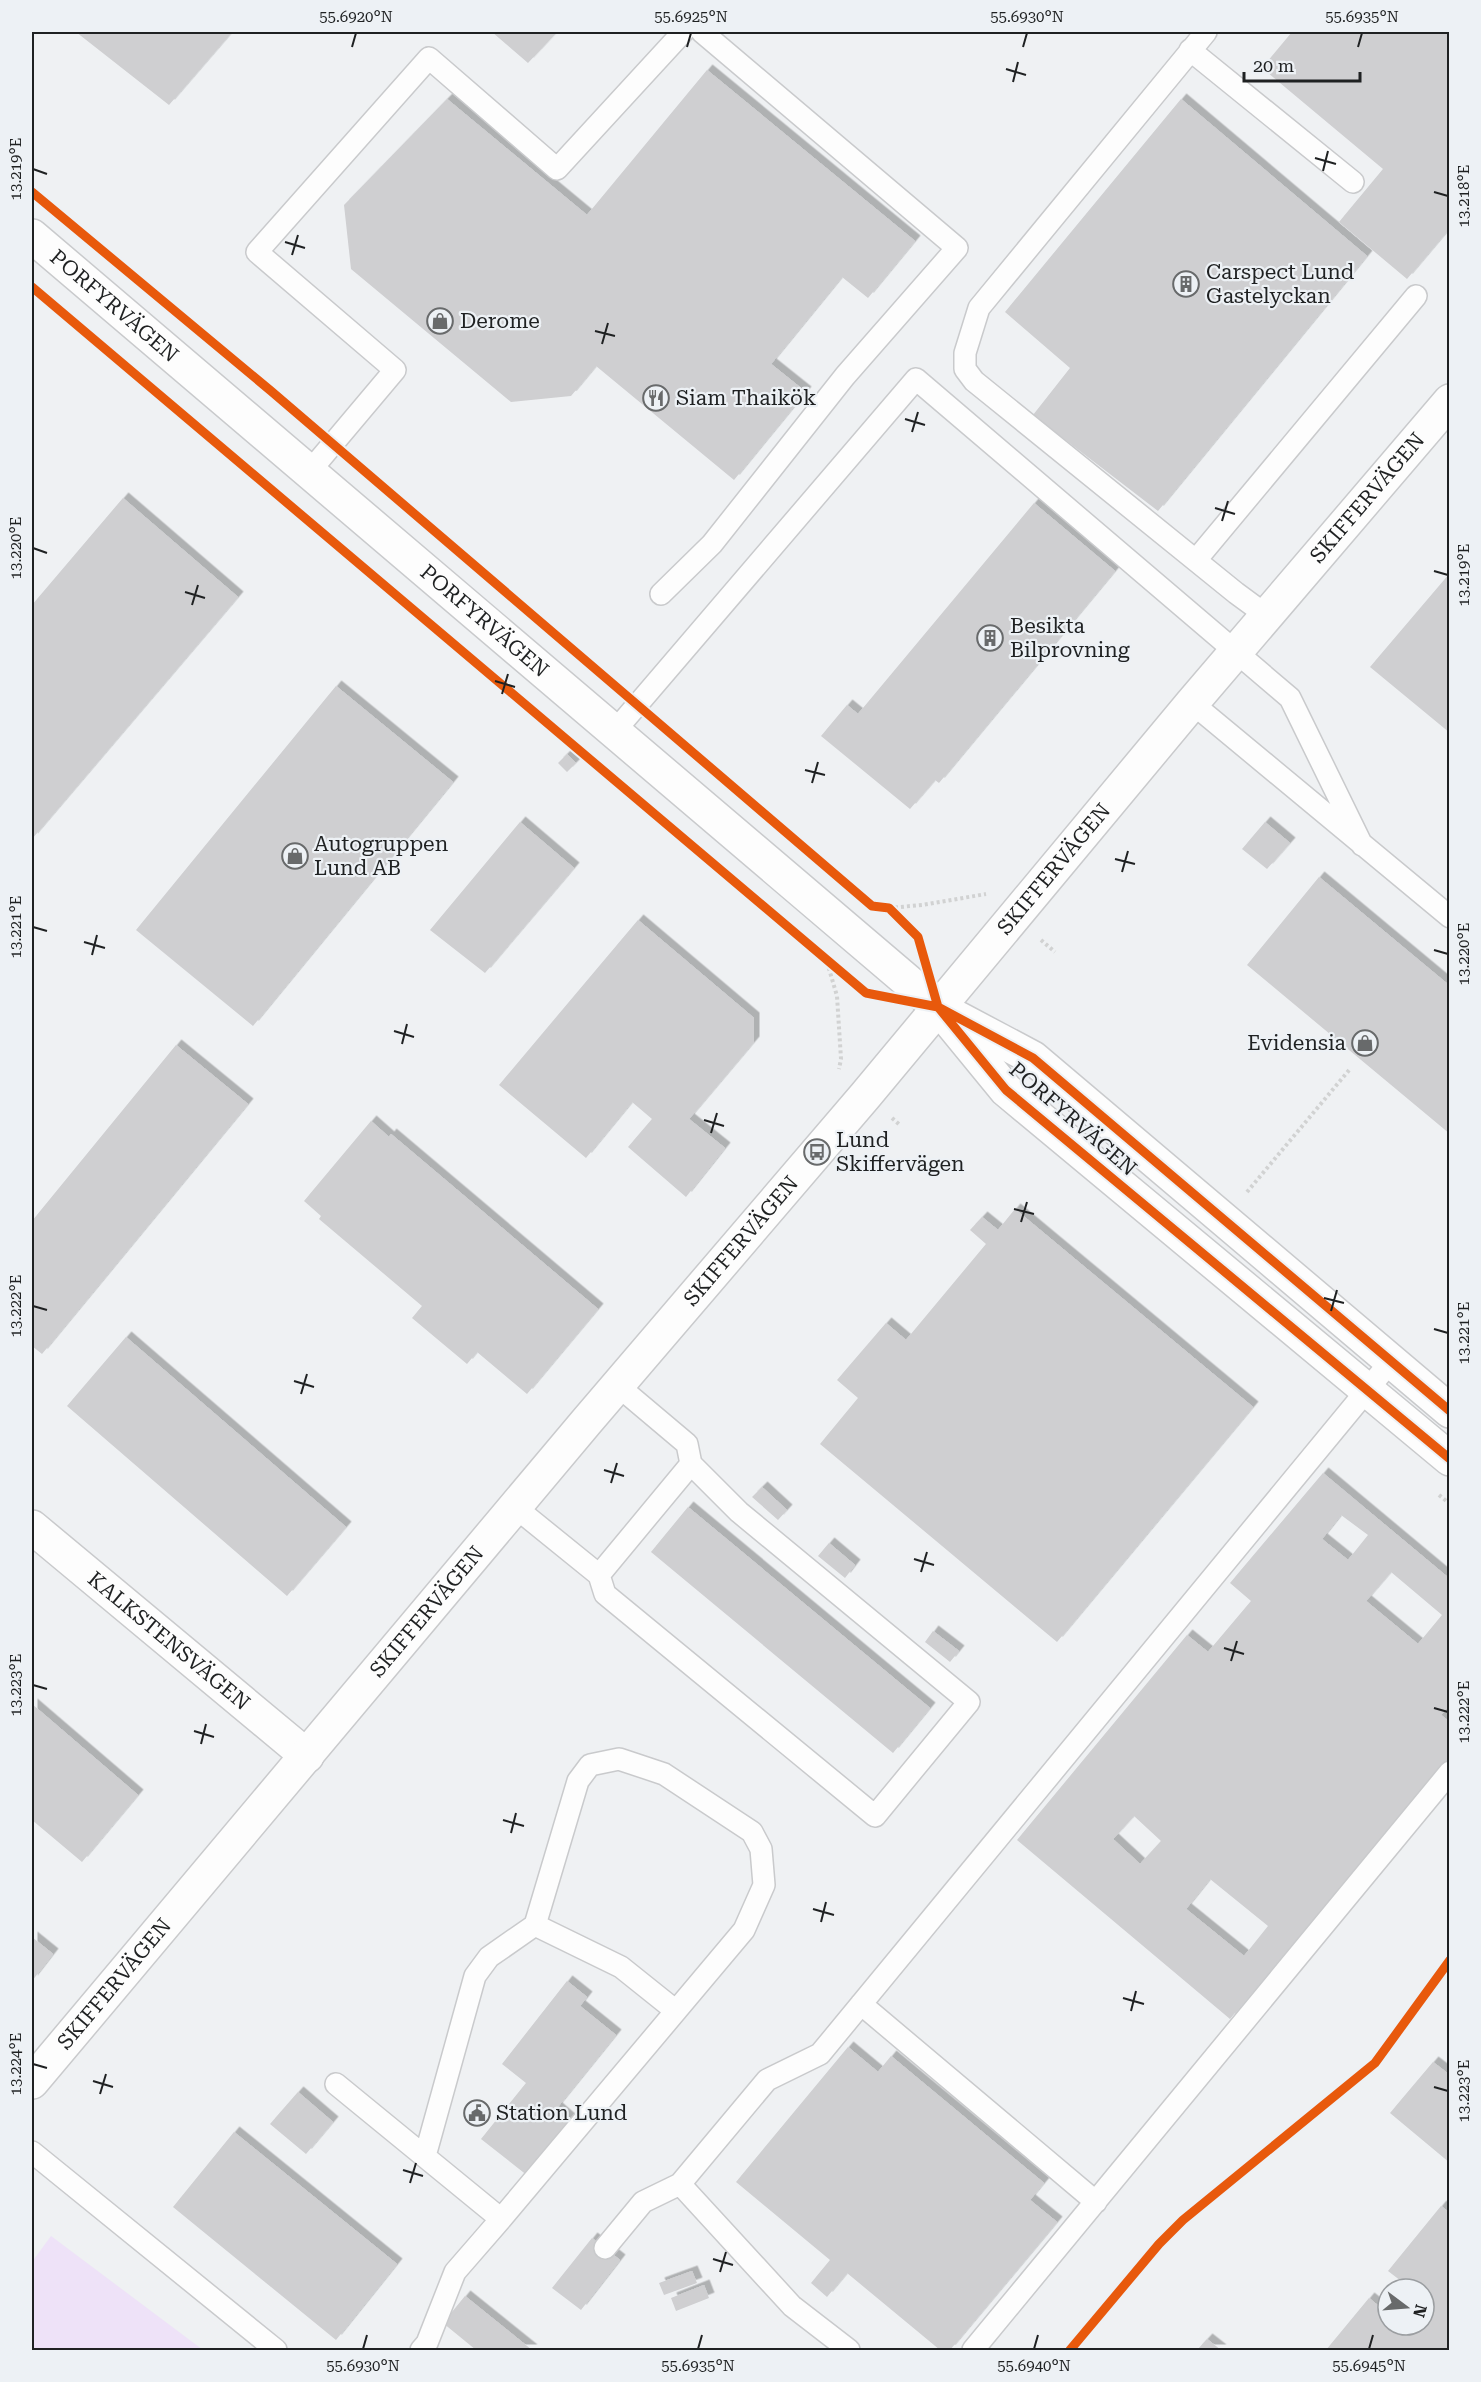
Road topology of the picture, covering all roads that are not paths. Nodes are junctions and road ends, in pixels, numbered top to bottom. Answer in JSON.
{"nodes":[{"id":1,"x":683,"y":32,"type":"edge"},
{"id":2,"x":702,"y":32,"type":"edge"},
{"id":3,"x":1206,"y":32,"type":"edge"},
{"id":4,"x":1190,"y":50,"type":"junction"},
{"id":5,"x":1353,"y":182,"type":"dead end"},
{"id":6,"x":32,"y":236,"type":"edge"},
{"id":7,"x":1416,"y":296,"type":"dead end"},
{"id":8,"x":1449,"y":401,"type":"edge"},
{"id":9,"x":310,"y":471,"type":"junction"},
{"id":10,"x":1196,"y":560,"type":"junction"},
{"id":11,"x":661,"y":594,"type":"dead end"},
{"id":12,"x":1266,"y":615,"type":"junction"},
{"id":13,"x":1236,"y":651,"type":"junction"},
{"id":14,"x":1192,"y":703,"type":"junction"},
{"id":15,"x":614,"y":732,"type":"junction"},
{"id":16,"x":1362,"y":845,"type":"junction"},
{"id":17,"x":1449,"y":917,"type":"edge"},
{"id":18,"x":938,"y":1007,"type":"junction"},
{"id":19,"x":1391,"y":1361,"type":"junction"},
{"id":20,"x":617,"y":1385,"type":"junction"},
{"id":21,"x":1366,"y":1390,"type":"junction"},
{"id":22,"x":1449,"y":1411,"type":"edge"},
{"id":23,"x":1449,"y":1459,"type":"edge"},
{"id":24,"x":691,"y":1464,"type":"junction"},
{"id":25,"x":515,"y":1507,"type":"junction"},
{"id":26,"x":32,"y":1527,"type":"edge"},
{"id":27,"x":599,"y":1575,"type":"junction"},
{"id":28,"x":307,"y":1756,"type":"junction"},
{"id":29,"x":1449,"y":1772,"type":"edge"},
{"id":30,"x":535,"y":1925,"type":"junction"},
{"id":31,"x":861,"y":2004,"type":"junction"},
{"id":32,"x":676,"y":2011,"type":"junction"},
{"id":33,"x":32,"y":2082,"type":"edge"},
{"id":34,"x":336,"y":2084,"type":"dead end"},
{"id":35,"x":32,"y":2152,"type":"edge"},
{"id":36,"x":425,"y":2156,"type":"junction"},
{"id":37,"x":680,"y":2184,"type":"junction"},
{"id":38,"x":1096,"y":2202,"type":"junction"},
{"id":39,"x":501,"y":2219,"type":"junction"},
{"id":40,"x":605,"y":2248,"type":"dead end"},
{"id":41,"x":273,"y":2350,"type":"edge"},
{"id":42,"x":421,"y":2350,"type":"edge"},
{"id":43,"x":849,"y":2350,"type":"edge"},
{"id":44,"x":974,"y":2350,"type":"edge"}],
"edges":[{"from":1,"to":9,"type":"lane"},
{"from":2,"to":11,"type":"lane"},
{"from":3,"to":4,"type":"lane"},
{"from":4,"to":5,"type":"lane"},
{"from":4,"to":10,"type":"lane"},
{"from":6,"to":9,"type":"street","name":"PORFYRVÄGEN"},
{"from":7,"to":10,"type":"lane"},
{"from":8,"to":12,"type":"street","name":"SKIFFERVÄGEN"},
{"from":9,"to":15,"type":"street","name":"PORFYRVÄGEN"},
{"from":10,"to":12,"type":"lane"},
{"from":12,"to":13,"type":"street","name":"SKIFFERVÄGEN"},
{"from":13,"to":14,"type":"street","name":"SKIFFERVÄGEN"},
{"from":13,"to":15,"type":"lane"},
{"from":13,"to":16,"type":"lane"},
{"from":14,"to":16,"type":"lane"},
{"from":14,"to":18,"type":"street","name":"SKIFFERVÄGEN"},
{"from":15,"to":18,"type":"street","name":"PORFYRVÄGEN"},
{"from":16,"to":17,"type":"lane"},
{"from":18,"to":19,"type":"street","name":"PORFYRVÄGEN"},
{"from":18,"to":20,"type":"street","name":"SKIFFERVÄGEN"},
{"from":18,"to":21,"type":"street","name":"PORFYRVÄGEN"},
{"from":19,"to":21,"type":"lane"},
{"from":19,"to":22,"type":"street","name":"PORFYRVÄGEN"},
{"from":20,"to":24,"type":"lane"},
{"from":20,"to":25,"type":"street","name":"SKIFFERVÄGEN"},
{"from":21,"to":23,"type":"street","name":"PORFYRVÄGEN"},
{"from":21,"to":31,"type":"lane"},
{"from":24,"to":27,"type":"lane"},
{"from":24,"to":27,"type":"lane"},
{"from":25,"to":27,"type":"lane"},
{"from":25,"to":28,"type":"street","name":"SKIFFERVÄGEN"},
{"from":26,"to":28,"type":"street","name":"KALKSTENSVÄGEN"},
{"from":28,"to":33,"type":"street","name":"SKIFFERVÄGEN"},
{"from":29,"to":38,"type":"lane"},
{"from":30,"to":32,"type":"lane"},
{"from":30,"to":32,"type":"lane"},
{"from":30,"to":36,"type":"lane"},
{"from":31,"to":37,"type":"lane"},
{"from":31,"to":38,"type":"lane"},
{"from":32,"to":39,"type":"lane"},
{"from":34,"to":36,"type":"lane"},
{"from":35,"to":41,"type":"lane"},
{"from":36,"to":39,"type":"lane"},
{"from":37,"to":40,"type":"lane"},
{"from":37,"to":43,"type":"lane"},
{"from":38,"to":44,"type":"lane"},
{"from":39,"to":42,"type":"lane"}]}
